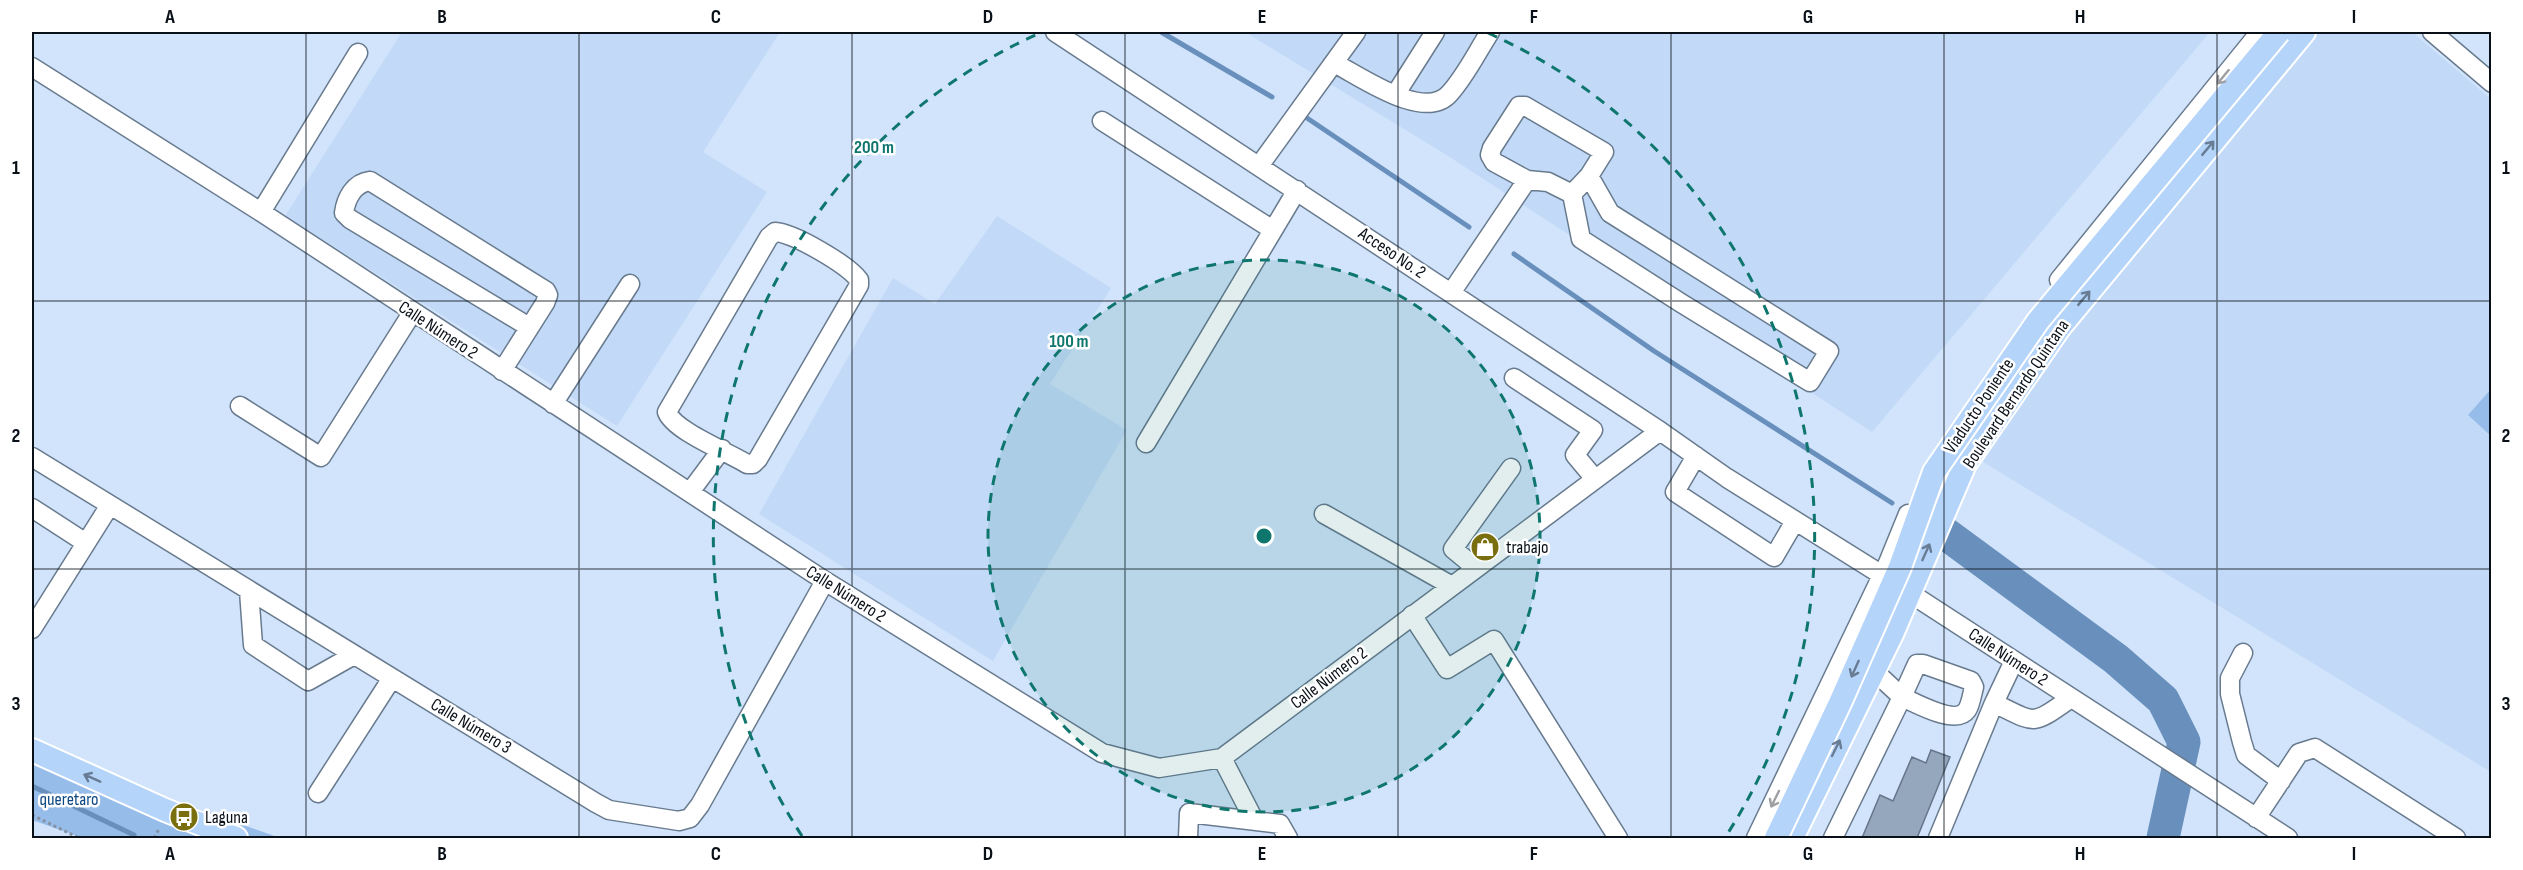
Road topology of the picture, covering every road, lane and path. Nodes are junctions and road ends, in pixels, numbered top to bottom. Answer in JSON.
{"nodes":[{"id":1,"x":1055,"y":32,"type":"edge"},
{"id":2,"x":1356,"y":32,"type":"edge"},
{"id":3,"x":1435,"y":32,"type":"edge"},
{"id":4,"x":1490,"y":32,"type":"edge"},
{"id":5,"x":2260,"y":32,"type":"edge"},
{"id":6,"x":2278,"y":32,"type":"edge"},
{"id":7,"x":2304,"y":32,"type":"edge"},
{"id":8,"x":2432,"y":32,"type":"edge"},
{"id":9,"x":358,"y":53,"type":"dead end"},
{"id":10,"x":1334,"y":63,"type":"junction"},
{"id":11,"x":32,"y":67,"type":"edge"},
{"id":12,"x":2492,"y":83,"type":"edge"},
{"id":13,"x":1395,"y":95,"type":"junction"},
{"id":14,"x":1102,"y":121,"type":"dead end"},
{"id":15,"x":1259,"y":166,"type":"junction"},
{"id":16,"x":1589,"y":176,"type":"junction"},
{"id":17,"x":1527,"y":180,"type":"junction"},
{"id":18,"x":1297,"y":190,"type":"junction"},
{"id":19,"x":1572,"y":194,"type":"junction"},
{"id":20,"x":261,"y":212,"type":"junction"},
{"id":21,"x":1273,"y":230,"type":"junction"},
{"id":22,"x":630,"y":284,"type":"dead end"},
{"id":23,"x":1451,"y":293,"type":"junction"},
{"id":24,"x":412,"y":313,"type":"junction"},
{"id":25,"x":529,"y":327,"type":"junction"},
{"id":26,"x":502,"y":371,"type":"junction"},
{"id":27,"x":1514,"y":378,"type":"dead end"},
{"id":28,"x":553,"y":404,"type":"junction"},
{"id":29,"x":240,"y":406,"type":"dead end"},
{"id":30,"x":1660,"y":431,"type":"junction"},
{"id":31,"x":1146,"y":443,"type":"dead end"},
{"id":32,"x":722,"y":449,"type":"junction"},
{"id":33,"x":1696,"y":456,"type":"junction"},
{"id":34,"x":32,"y":457,"type":"edge"},
{"id":35,"x":1511,"y":468,"type":"dead end"},
{"id":36,"x":1595,"y":478,"type":"junction"},
{"id":37,"x":1726,"y":478,"type":"joint"},
{"id":38,"x":690,"y":492,"type":"junction"},
{"id":39,"x":110,"y":506,"type":"junction"},
{"id":40,"x":32,"y":508,"type":"edge"},
{"id":41,"x":1324,"y":514,"type":"dead end"},
{"id":42,"x":1795,"y":521,"type":"junction"},
{"id":43,"x":86,"y":543,"type":"junction"},
{"id":44,"x":1476,"y":568,"type":"junction"},
{"id":45,"x":1885,"y":569,"type":"junction"},
{"id":46,"x":825,"y":581,"type":"junction"},
{"id":47,"x":1452,"y":586,"type":"junction"},
{"id":48,"x":249,"y":591,"type":"junction"},
{"id":49,"x":1908,"y":592,"type":"junction"},
{"id":50,"x":1412,"y":615,"type":"junction"},
{"id":51,"x":32,"y":629,"type":"edge"},
{"id":52,"x":2242,"y":652,"type":"dead end"},
{"id":53,"x":354,"y":655,"type":"junction"},
{"id":54,"x":2014,"y":661,"type":"junction"},
{"id":55,"x":1874,"y":671,"type":"junction"},
{"id":56,"x":392,"y":678,"type":"junction"},
{"id":57,"x":2071,"y":698,"type":"junction"},
{"id":58,"x":1994,"y":703,"type":"junction"},
{"id":59,"x":32,"y":750,"type":"edge"},
{"id":60,"x":1222,"y":758,"type":"junction"},
{"id":61,"x":2281,"y":781,"type":"junction"},
{"id":62,"x":318,"y":793,"type":"dead end"},
{"id":63,"x":32,"y":815,"type":"edge"},
{"id":64,"x":162,"y":818,"type":"junction"},
{"id":65,"x":2256,"y":818,"type":"junction"},
{"id":66,"x":1254,"y":820,"type":"junction"},
{"id":67,"x":78,"y":838,"type":"edge"},
{"id":68,"x":154,"y":838,"type":"edge"},
{"id":69,"x":236,"y":838,"type":"edge"},
{"id":70,"x":1188,"y":838,"type":"edge"},
{"id":71,"x":1288,"y":838,"type":"edge"},
{"id":72,"x":1618,"y":838,"type":"edge"},
{"id":73,"x":1756,"y":838,"type":"edge"},
{"id":74,"x":1776,"y":838,"type":"edge"},
{"id":75,"x":1792,"y":838,"type":"edge"},
{"id":76,"x":1833,"y":838,"type":"edge"},
{"id":77,"x":1938,"y":838,"type":"edge"},
{"id":78,"x":2288,"y":838,"type":"edge"},
{"id":79,"x":2456,"y":838,"type":"edge"}],
"edges":[{"from":1,"to":15,"type":"street","name":"Acceso No. 2"},
{"from":2,"to":10,"type":"street"},
{"from":3,"to":13,"type":"street"},
{"from":4,"to":13,"type":"street"},
{"from":5,"to":45,"type":"street","name":"Boulevard Bernardo Quintana","one_way":true},
{"from":6,"to":74,"type":"main road","name":"Viaducto Poniente","one_way":true,"bridge":true},
{"from":49,"to":7,"type":"main road","name":"Boulevard Bernardo Quintana","one_way":true},
{"from":8,"to":12,"type":"street"},
{"from":9,"to":20,"type":"street"},
{"from":10,"to":13,"type":"street"},
{"from":10,"to":15,"type":"street"},
{"from":11,"to":20,"type":"street","name":"Calle Número 2"},
{"from":14,"to":21,"type":"street"},
{"from":15,"to":18,"type":"street","name":"Acceso No. 2"},
{"from":16,"to":17,"type":"street"},
{"from":16,"to":19,"type":"street"},
{"from":16,"to":19,"type":"street"},
{"from":17,"to":19,"type":"street"},
{"from":17,"to":23,"type":"street"},
{"from":18,"to":21,"type":"street"},
{"from":18,"to":23,"type":"street","name":"Acceso No. 2"},
{"from":20,"to":24,"type":"street","name":"Calle Número 2"},
{"from":21,"to":31,"type":"street"},
{"from":22,"to":28,"type":"street"},
{"from":23,"to":30,"type":"street","name":"Acceso No. 2"},
{"from":24,"to":26,"type":"street","name":"Calle Número 2"},
{"from":24,"to":29,"type":"street"},
{"from":25,"to":25,"type":"street"},
{"from":25,"to":26,"type":"street"},
{"from":26,"to":28,"type":"street","name":"Calle Número 2"},
{"from":27,"to":36,"type":"street"},
{"from":28,"to":38,"type":"street","name":"Calle Número 2"},
{"from":30,"to":33,"type":"street","name":"Acceso No. 2"},
{"from":30,"to":36,"type":"street","name":"Calle Número 2"},
{"from":32,"to":32,"type":"street"},
{"from":32,"to":38,"type":"street"},
{"from":33,"to":37,"type":"street","name":"Acceso No. 2"},
{"from":33,"to":42,"type":"street"},
{"from":34,"to":39,"type":"street","name":"Calle Número 3"},
{"from":35,"to":44,"type":"street"},
{"from":36,"to":44,"type":"street","name":"Calle Número 2"},
{"from":37,"to":42,"type":"street","name":"Calle Número 2"},
{"from":38,"to":46,"type":"street","name":"Calle Número 2"},
{"from":39,"to":43,"type":"street"},
{"from":39,"to":48,"type":"street","name":"Calle Número 3"},
{"from":40,"to":43,"type":"street"},
{"from":41,"to":47,"type":"street"},
{"from":42,"to":45,"type":"street","name":"Calle Número 2"},
{"from":43,"to":51,"type":"street"},
{"from":44,"to":47,"type":"street","name":"Calle Número 2"},
{"from":45,"to":49,"type":"street","name":"Calle Número 2"},
{"from":45,"to":73,"type":"street","name":"Boulevard Bernardo Quintana","one_way":true},
{"from":46,"to":56,"type":"street","name":"Calle Número 3"},
{"from":46,"to":60,"type":"street","name":"Calle Número 2"},
{"from":47,"to":50,"type":"street","name":"Calle Número 2"},
{"from":48,"to":53,"type":"street","name":"Calle Número 3"},
{"from":48,"to":53,"type":"street"},
{"from":49,"to":54,"type":"street","name":"Calle Número 2"},
{"from":49,"to":55,"type":"main road","name":"Boulevard Bernardo Quintana"},
{"from":50,"to":60,"type":"street","name":"Calle Número 2"},
{"from":50,"to":72,"type":"street"},
{"from":52,"to":61,"type":"street"},
{"from":53,"to":56,"type":"street","name":"Calle Número 3"},
{"from":54,"to":57,"type":"street","name":"Calle Número 2"},
{"from":54,"to":58,"type":"street"},
{"from":75,"to":55,"type":"main road","name":"Boulevard Bernardo Quintana","one_way":true},
{"from":55,"to":76,"type":"street"},
{"from":56,"to":62,"type":"street"},
{"from":57,"to":58,"type":"street"},
{"from":57,"to":65,"type":"street","name":"Calle Número 2"},
{"from":58,"to":77,"type":"street"},
{"from":64,"to":59,"type":"main road","one_way":true},
{"from":60,"to":66,"type":"street"},
{"from":61,"to":65,"type":"street"},
{"from":61,"to":79,"type":"street"},
{"from":63,"to":67,"type":"path"},
{"from":64,"to":68,"type":"path"},
{"from":64,"to":69,"type":"main road"},
{"from":65,"to":78,"type":"street","name":"Calle Número 2"},
{"from":66,"to":70,"type":"street"},
{"from":66,"to":71,"type":"street"}]}
